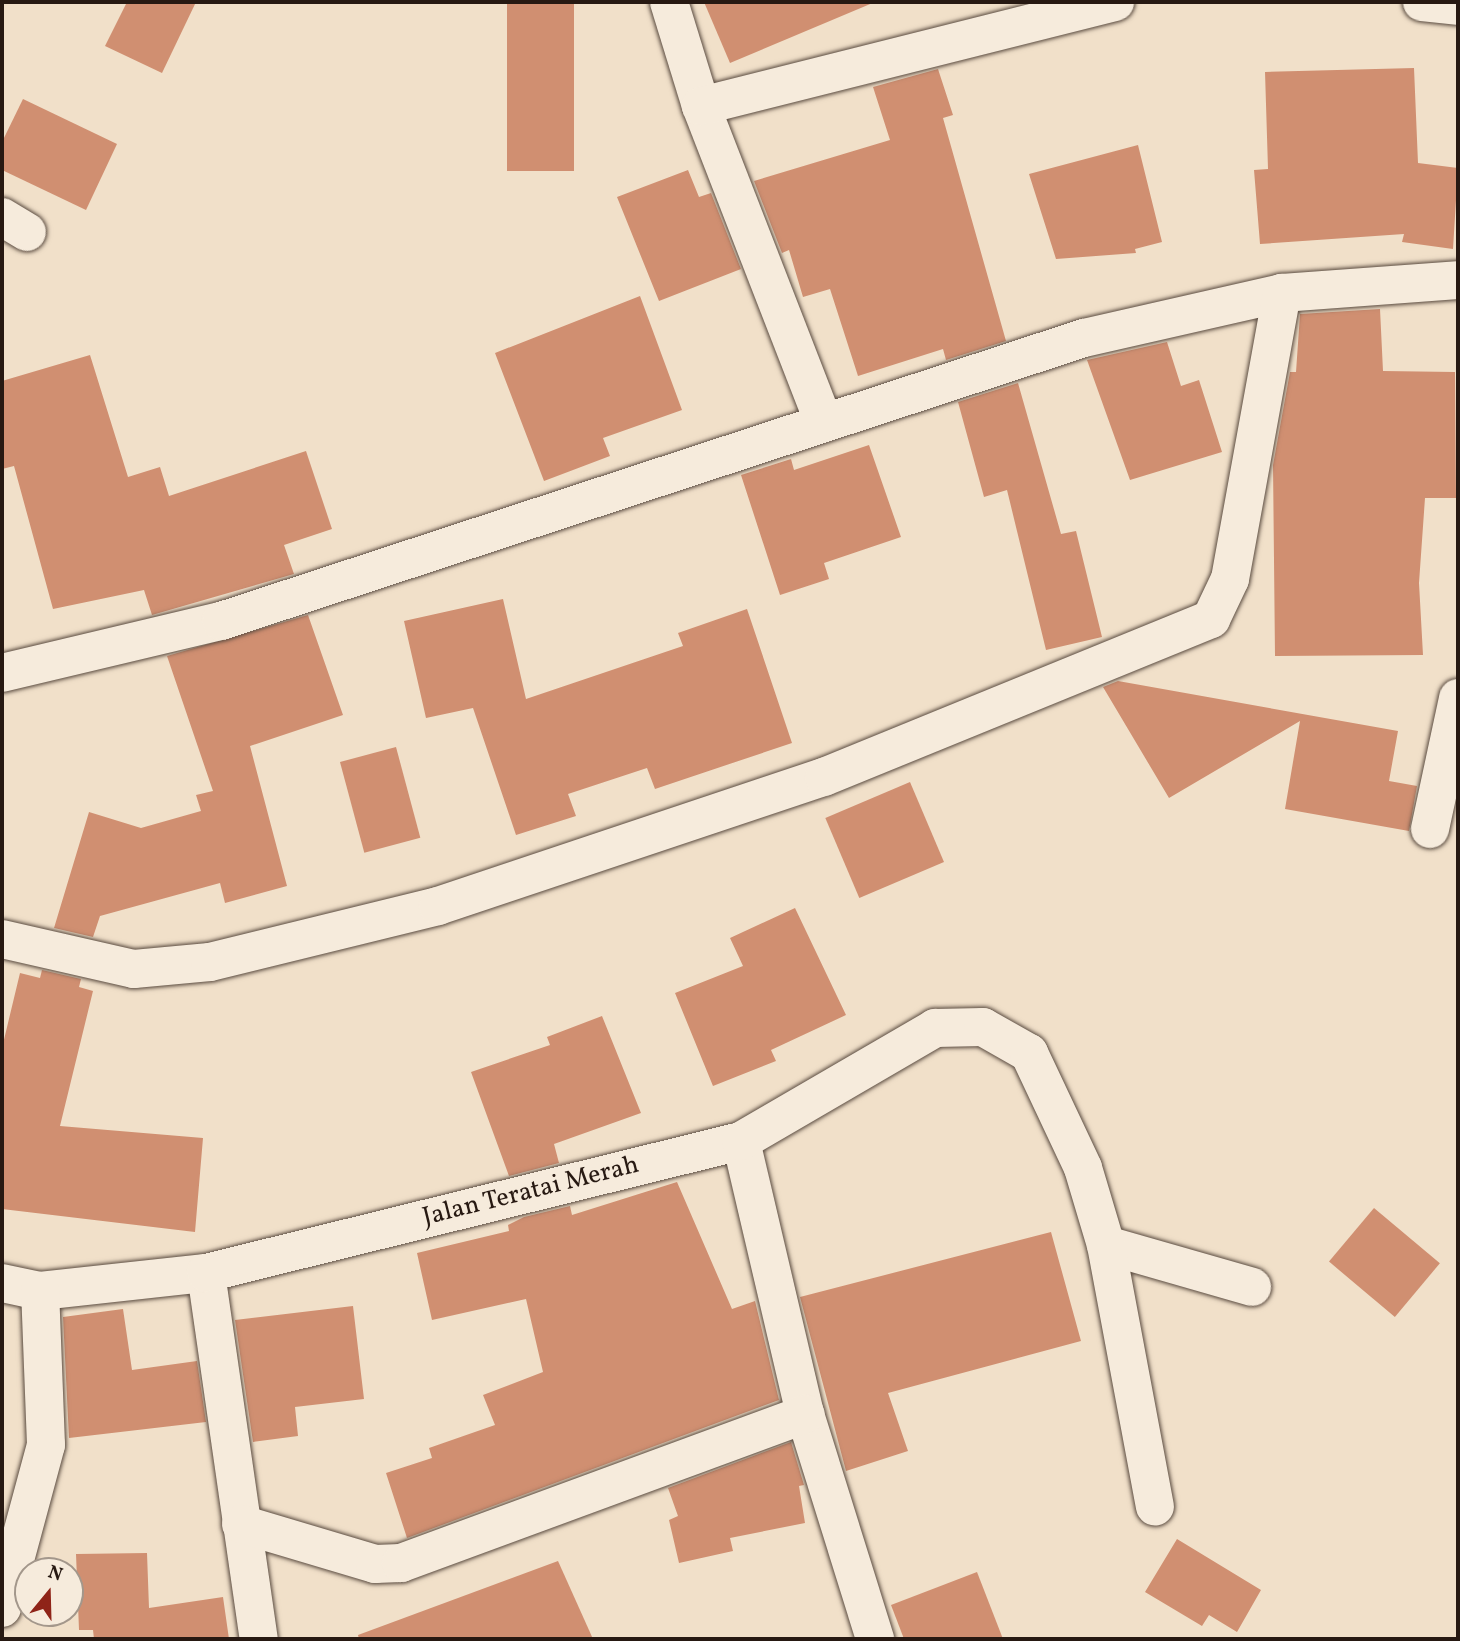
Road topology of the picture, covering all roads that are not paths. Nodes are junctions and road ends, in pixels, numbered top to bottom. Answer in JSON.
{"nodes":[{"id":1,"x":668,"y":2,"type":"edge"},
{"id":2,"x":1115,"y":2,"type":"edge"},
{"id":3,"x":1422,"y":2,"type":"edge"},
{"id":4,"x":1458,"y":6,"type":"edge"},
{"id":5,"x":701,"y":106,"type":"junction"},
{"id":6,"x":1458,"y":280,"type":"edge"},
{"id":7,"x":1282,"y":293,"type":"junction"},
{"id":8,"x":824,"y":423,"type":"junction"},
{"id":9,"x":2,"y":673,"type":"edge"},
{"id":10,"x":1458,"y":698,"type":"edge"},
{"id":11,"x":1430,"y":829,"type":"dead end"},
{"id":12,"x":2,"y":939,"type":"edge"},
{"id":13,"x":741,"y":1141,"type":"junction"},
{"id":14,"x":1106,"y":1245,"type":"junction"},
{"id":15,"x":206,"y":1273,"type":"junction"},
{"id":16,"x":2,"y":1283,"type":"edge"},
{"id":17,"x":1252,"y":1287,"type":"dead end"},
{"id":18,"x":40,"y":1291,"type":"junction"},
{"id":19,"x":805,"y":1414,"type":"junction"},
{"id":20,"x":1156,"y":1506,"type":"dead end"},
{"id":21,"x":241,"y":1524,"type":"junction"},
{"id":22,"x":2,"y":1608,"type":"edge"},
{"id":23,"x":259,"y":1639,"type":"edge"},
{"id":24,"x":875,"y":1639,"type":"edge"}],
"edges":[{"from":1,"to":5,"type":"street"},
{"from":2,"to":5,"type":"street"},
{"from":3,"to":4,"type":"street"},
{"from":5,"to":8,"type":"street"},
{"from":6,"to":7,"type":"street"},
{"from":7,"to":8,"type":"street"},
{"from":7,"to":12,"type":"street"},
{"from":8,"to":9,"type":"street"},
{"from":10,"to":11,"type":"street"},
{"from":13,"to":14,"type":"street","name":"Jalan Teratai Merah"},
{"from":13,"to":15,"type":"street","name":"Jalan Teratai Merah"},
{"from":13,"to":19,"type":"street"},
{"from":14,"to":17,"type":"street"},
{"from":14,"to":20,"type":"street"},
{"from":15,"to":18,"type":"street","name":"Jalan Teratai Merah"},
{"from":15,"to":21,"type":"street"},
{"from":16,"to":18,"type":"street","name":"Jalan Teratai Merah"},
{"from":18,"to":22,"type":"street"},
{"from":19,"to":21,"type":"street"},
{"from":19,"to":24,"type":"street"},
{"from":21,"to":23,"type":"street"}]}
